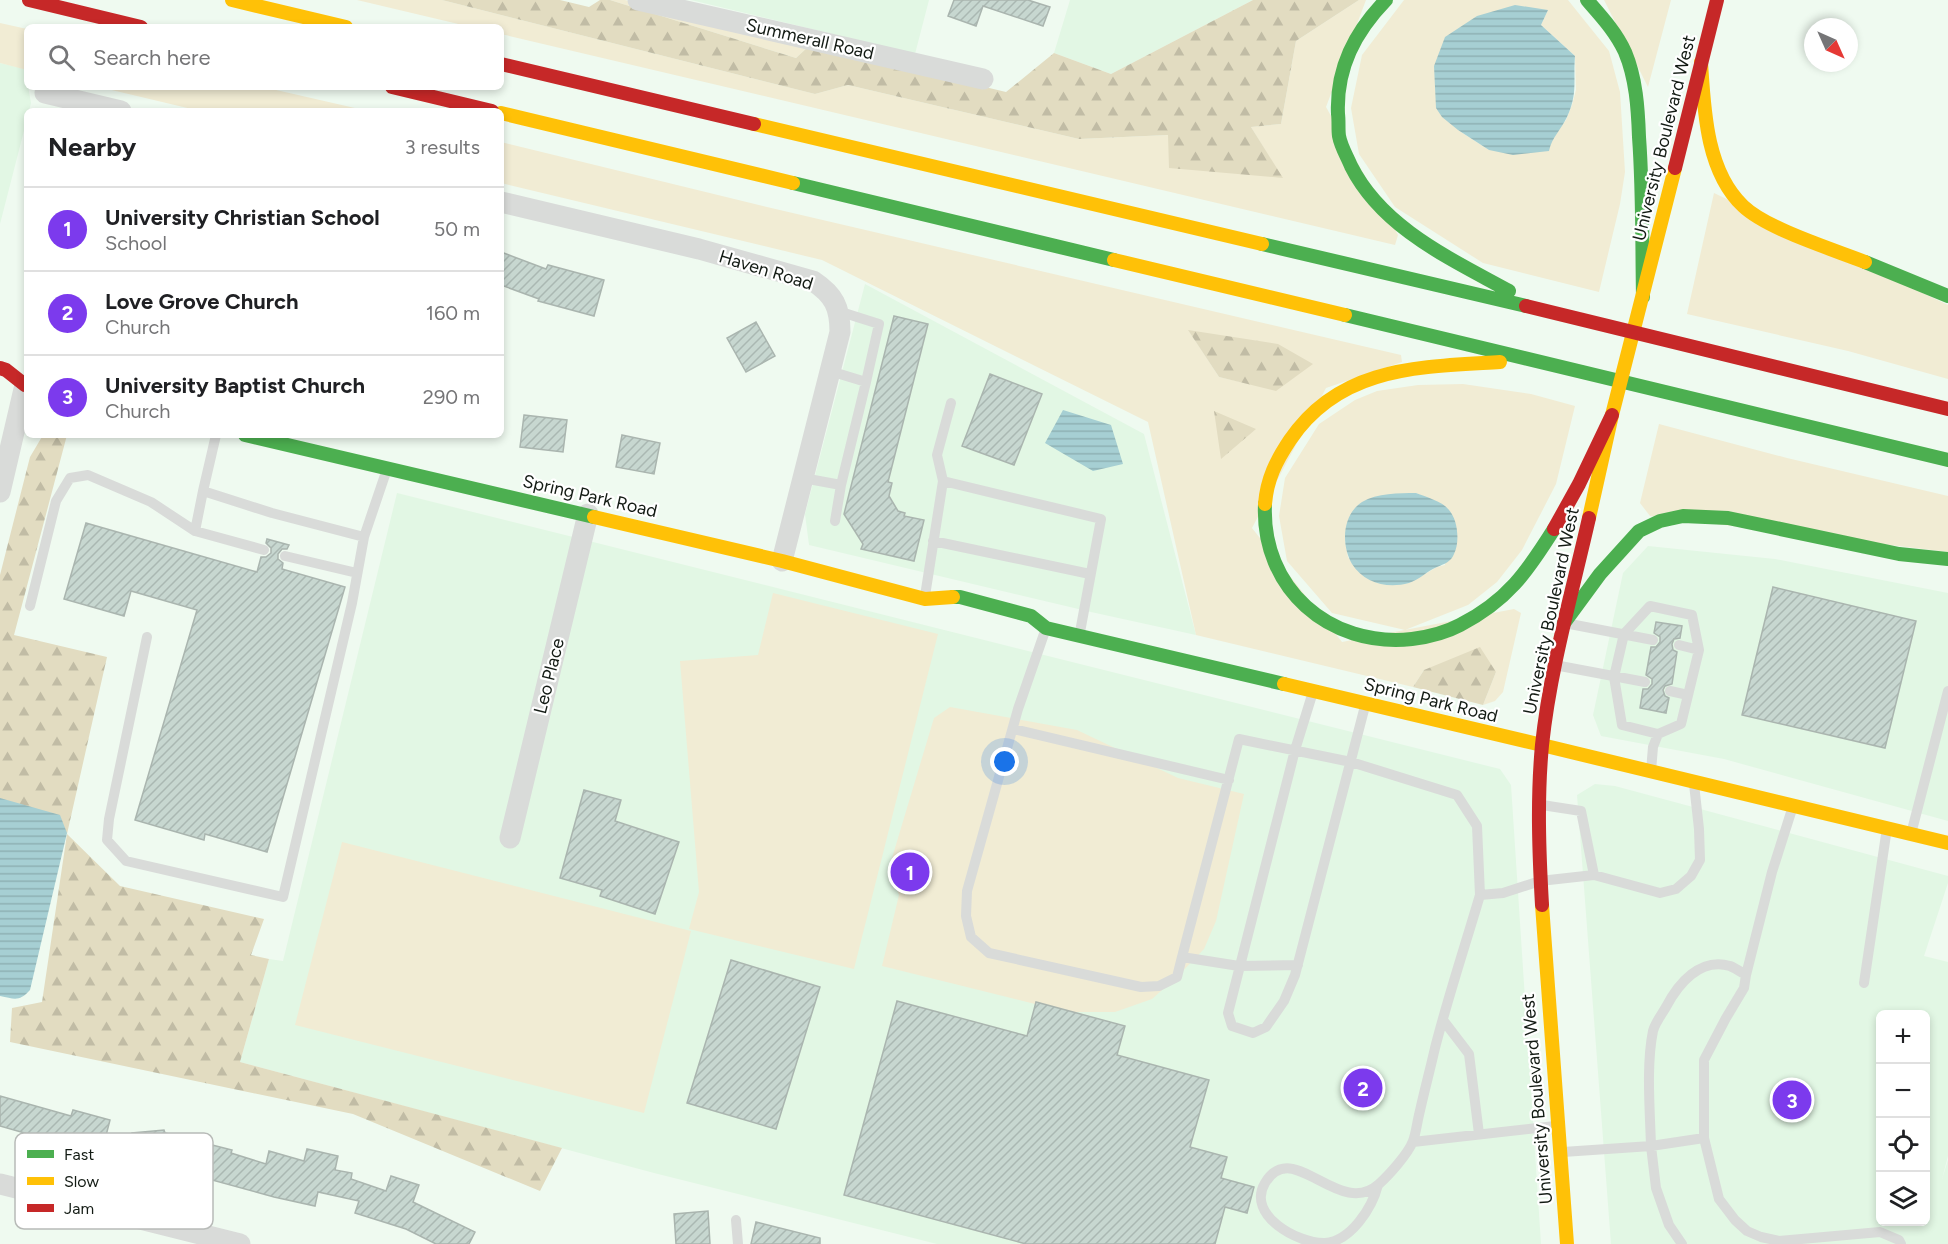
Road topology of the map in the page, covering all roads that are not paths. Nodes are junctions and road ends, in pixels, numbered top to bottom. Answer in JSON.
{"nodes":[{"id":1,"x":29,"y":0,"type":"edge"},
{"id":2,"x":232,"y":0,"type":"edge"},
{"id":3,"x":638,"y":0,"type":"edge"},
{"id":4,"x":1386,"y":0,"type":"edge"},
{"id":5,"x":1587,"y":0,"type":"edge"},
{"id":6,"x":1716,"y":0,"type":"edge"},
{"id":7,"x":129,"y":24,"type":"edge"},
{"id":8,"x":333,"y":24,"type":"edge"},
{"id":9,"x":1701,"y":62,"type":"junction"},
{"id":10,"x":504,"y":65,"type":"edge"},
{"id":11,"x":983,"y":79,"type":"dead end"},
{"id":12,"x":404,"y":90,"type":"edge"},
{"id":13,"x":45,"y":93,"type":"dead end"},
{"id":14,"x":108,"y":108,"type":"edge"},
{"id":15,"x":480,"y":108,"type":"edge"},
{"id":16,"x":504,"y":114,"type":"edge"},
{"id":17,"x":504,"y":203,"type":"edge"},
{"id":18,"x":1643,"y":297,"type":"junction"},
{"id":19,"x":1948,"y":297,"type":"edge"},
{"id":20,"x":838,"y":311,"type":"junction"},
{"id":21,"x":1545,"y":311,"type":"junction"},
{"id":22,"x":1531,"y":360,"type":"junction"},
{"id":23,"x":0,"y":368,"type":"edge"},
{"id":24,"x":830,"y":371,"type":"junction"},
{"id":25,"x":866,"y":382,"type":"junction"},
{"id":26,"x":20,"y":386,"type":"edge"},
{"id":27,"x":951,"y":403,"type":"dead end"},
{"id":28,"x":1948,"y":409,"type":"edge"},
{"id":29,"x":1612,"y":415,"type":"junction"},
{"id":30,"x":215,"y":438,"type":"edge"},
{"id":31,"x":258,"y":438,"type":"edge"},
{"id":32,"x":1948,"y":460,"type":"edge"},
{"id":33,"x":387,"y":467,"type":"junction"},
{"id":34,"x":803,"y":478,"type":"junction"},
{"id":35,"x":944,"y":481,"type":"junction"},
{"id":36,"x":841,"y":485,"type":"junction"},
{"id":37,"x":203,"y":491,"type":"junction"},
{"id":38,"x":0,"y":492,"type":"edge"},
{"id":39,"x":588,"y":514,"type":"junction"},
{"id":40,"x":835,"y":521,"type":"dead end"},
{"id":41,"x":195,"y":531,"type":"junction"},
{"id":42,"x":364,"y":537,"type":"junction"},
{"id":43,"x":933,"y":541,"type":"junction"},
{"id":44,"x":264,"y":550,"type":"dead end"},
{"id":45,"x":285,"y":556,"type":"dead end"},
{"id":46,"x":1948,"y":559,"type":"edge"},
{"id":47,"x":782,"y":561,"type":"junction"},
{"id":48,"x":357,"y":573,"type":"junction"},
{"id":49,"x":1090,"y":574,"type":"junction"},
{"id":50,"x":924,"y":599,"type":"junction"},
{"id":51,"x":30,"y":606,"type":"dead end"},
{"id":52,"x":942,"y":611,"type":"dead end"},
{"id":53,"x":1564,"y":623,"type":"junction"},
{"id":54,"x":1046,"y":628,"type":"junction"},
{"id":55,"x":1027,"y":634,"type":"dead end"},
{"id":56,"x":1624,"y":634,"type":"junction"},
{"id":57,"x":1079,"y":635,"type":"junction"},
{"id":58,"x":147,"y":638,"type":"dead end"},
{"id":59,"x":1653,"y":640,"type":"dead end"},
{"id":60,"x":1678,"y":645,"type":"dead end"},
{"id":61,"x":1699,"y":650,"type":"junction"},
{"id":62,"x":1555,"y":665,"type":"junction"},
{"id":63,"x":1614,"y":676,"type":"junction"},
{"id":64,"x":1645,"y":682,"type":"dead end"},
{"id":65,"x":1313,"y":691,"type":"junction"},
{"id":66,"x":1670,"y":691,"type":"dead end"},
{"id":67,"x":1948,"y":691,"type":"edge"},
{"id":68,"x":1688,"y":695,"type":"junction"},
{"id":69,"x":1365,"y":702,"type":"junction"},
{"id":70,"x":1013,"y":729,"type":"junction"},
{"id":71,"x":1658,"y":734,"type":"junction"},
{"id":72,"x":1542,"y":745,"type":"junction"},
{"id":73,"x":1295,"y":750,"type":"junction"},
{"id":74,"x":1351,"y":762,"type":"junction"},
{"id":75,"x":1651,"y":771,"type":"junction"},
{"id":76,"x":1229,"y":780,"type":"junction"},
{"id":77,"x":1694,"y":782,"type":"junction"},
{"id":78,"x":1539,"y":804,"type":"junction"},
{"id":79,"x":1793,"y":805,"type":"junction"},
{"id":80,"x":1887,"y":828,"type":"junction"},
{"id":81,"x":1911,"y":834,"type":"junction"},
{"id":82,"x":510,"y":838,"type":"dead end"},
{"id":83,"x":1948,"y":843,"type":"edge"},
{"id":84,"x":1594,"y":875,"type":"junction"},
{"id":85,"x":1540,"y":881,"type":"junction"},
{"id":86,"x":1480,"y":895,"type":"junction"},
{"id":87,"x":1182,"y":957,"type":"junction"},
{"id":88,"x":1298,"y":965,"type":"junction"},
{"id":89,"x":1239,"y":966,"type":"junction"},
{"id":90,"x":1746,"y":975,"type":"junction"},
{"id":91,"x":1864,"y":983,"type":"dead end"},
{"id":92,"x":1443,"y":1020,"type":"junction"},
{"id":93,"x":1557,"y":1126,"type":"junction"},
{"id":94,"x":1479,"y":1134,"type":"junction"},
{"id":95,"x":1704,"y":1138,"type":"junction"},
{"id":96,"x":1413,"y":1142,"type":"junction"},
{"id":97,"x":1651,"y":1146,"type":"junction"},
{"id":98,"x":1559,"y":1152,"type":"junction"},
{"id":99,"x":0,"y":1184,"type":"edge"},
{"id":100,"x":1378,"y":1185,"type":"junction"},
{"id":101,"x":15,"y":1188,"type":"edge"},
{"id":102,"x":736,"y":1220,"type":"dead end"},
{"id":103,"x":180,"y":1229,"type":"edge"},
{"id":104,"x":240,"y":1244,"type":"edge"},
{"id":105,"x":738,"y":1244,"type":"edge"},
{"id":106,"x":1567,"y":1244,"type":"edge"},
{"id":107,"x":1682,"y":1244,"type":"edge"},
{"id":108,"x":1901,"y":1244,"type":"edge"}],
"edges":[{"from":1,"to":7,"type":"main road"},
{"from":2,"to":8,"type":"main road"},
{"from":3,"to":11,"type":"street","name":"Summerall Road"},
{"from":4,"to":21,"type":"main road"},
{"from":5,"to":18,"type":"main road"},
{"from":6,"to":9,"type":"main road","name":"University Boulevard West"},
{"from":9,"to":18,"type":"main road","name":"University Boulevard West"},
{"from":9,"to":19,"type":"main road"},
{"from":10,"to":21,"type":"main road"},
{"from":12,"to":15,"type":"main road"},
{"from":13,"to":14,"type":"street"},
{"from":16,"to":22,"type":"main road"},
{"from":17,"to":20,"type":"street","name":"Haven Road"},
{"from":18,"to":29,"type":"main road","name":"University Boulevard West"},
{"from":20,"to":24,"type":"street"},
{"from":20,"to":25,"type":"lane"},
{"from":21,"to":28,"type":"main road"},
{"from":22,"to":29,"type":"main road"},
{"from":22,"to":32,"type":"main road"},
{"from":23,"to":26,"type":"main road"},
{"from":24,"to":25,"type":"lane"},
{"from":24,"to":34,"type":"street"},
{"from":25,"to":36,"type":"lane"},
{"from":26,"to":38,"type":"street"},
{"from":27,"to":35,"type":"lane"},
{"from":29,"to":53,"type":"main road","name":"University Boulevard West"},
{"from":30,"to":37,"type":"lane"},
{"from":31,"to":33,"type":"main road","name":"Spring Park Road"},
{"from":33,"to":39,"type":"main road","name":"Spring Park Road"},
{"from":33,"to":42,"type":"lane"},
{"from":34,"to":36,"type":"lane"},
{"from":34,"to":47,"type":"street"},
{"from":35,"to":43,"type":"lane"},
{"from":35,"to":49,"type":"lane"},
{"from":36,"to":40,"type":"lane"},
{"from":37,"to":41,"type":"lane"},
{"from":37,"to":42,"type":"lane"},
{"from":39,"to":47,"type":"main road","name":"Spring Park Road"},
{"from":39,"to":82,"type":"street","name":"Leo Place"},
{"from":41,"to":44,"type":"lane"},
{"from":41,"to":51,"type":"lane"},
{"from":42,"to":48,"type":"lane"},
{"from":43,"to":49,"type":"lane"},
{"from":43,"to":50,"type":"lane"},
{"from":45,"to":48,"type":"lane"},
{"from":46,"to":53,"type":"main road"},
{"from":47,"to":50,"type":"main road","name":"Spring Park Road"},
{"from":48,"to":58,"type":"lane"},
{"from":49,"to":57,"type":"lane"},
{"from":50,"to":52,"type":"main road","name":"Spring Park Road"},
{"from":50,"to":54,"type":"main road","name":"Spring Park Road"},
{"from":53,"to":56,"type":"lane"},
{"from":53,"to":62,"type":"main road","name":"University Boulevard West"},
{"from":54,"to":55,"type":"main road","name":"Spring Park Road"},
{"from":54,"to":57,"type":"main road","name":"Spring Park Road"},
{"from":54,"to":70,"type":"lane"},
{"from":56,"to":59,"type":"lane"},
{"from":56,"to":61,"type":"lane"},
{"from":56,"to":63,"type":"lane"},
{"from":57,"to":65,"type":"main road","name":"Spring Park Road"},
{"from":60,"to":61,"type":"lane"},
{"from":61,"to":68,"type":"lane"},
{"from":62,"to":63,"type":"lane"},
{"from":62,"to":72,"type":"main road","name":"University Boulevard West"},
{"from":63,"to":64,"type":"lane"},
{"from":63,"to":71,"type":"lane"},
{"from":65,"to":69,"type":"main road","name":"Spring Park Road"},
{"from":65,"to":73,"type":"lane"},
{"from":66,"to":68,"type":"lane"},
{"from":67,"to":81,"type":"lane"},
{"from":68,"to":71,"type":"lane"},
{"from":69,"to":72,"type":"main road","name":"Spring Park Road"},
{"from":69,"to":74,"type":"lane"},
{"from":70,"to":76,"type":"lane"},
{"from":70,"to":87,"type":"lane"},
{"from":71,"to":75,"type":"lane"},
{"from":72,"to":75,"type":"main road","name":"Spring Park Road"},
{"from":72,"to":78,"type":"main road","name":"University Boulevard West"},
{"from":73,"to":74,"type":"lane"},
{"from":73,"to":76,"type":"lane"},
{"from":73,"to":89,"type":"lane"},
{"from":74,"to":86,"type":"lane"},
{"from":74,"to":88,"type":"lane"},
{"from":75,"to":77,"type":"main road","name":"Spring Park Road"},
{"from":76,"to":87,"type":"lane"},
{"from":77,"to":79,"type":"main road","name":"Spring Park Road"},
{"from":77,"to":84,"type":"lane"},
{"from":78,"to":84,"type":"lane"},
{"from":78,"to":85,"type":"main road","name":"University Boulevard West"},
{"from":79,"to":80,"type":"main road","name":"Spring Park Road"},
{"from":79,"to":90,"type":"lane"},
{"from":80,"to":81,"type":"main road","name":"Spring Park Road"},
{"from":80,"to":91,"type":"lane"},
{"from":81,"to":83,"type":"main road","name":"Spring Park Road"},
{"from":84,"to":85,"type":"lane"},
{"from":85,"to":86,"type":"lane"},
{"from":85,"to":93,"type":"main road","name":"University Boulevard West"},
{"from":86,"to":92,"type":"lane"},
{"from":87,"to":89,"type":"lane"},
{"from":88,"to":89,"type":"lane"},
{"from":88,"to":89,"type":"lane"},
{"from":90,"to":95,"type":"lane"},
{"from":90,"to":97,"type":"lane"},
{"from":92,"to":94,"type":"lane"},
{"from":92,"to":96,"type":"lane"},
{"from":93,"to":94,"type":"lane"},
{"from":93,"to":98,"type":"main road","name":"University Boulevard West"},
{"from":94,"to":96,"type":"lane"},
{"from":95,"to":97,"type":"lane"},
{"from":95,"to":108,"type":"lane"},
{"from":96,"to":100,"type":"lane"},
{"from":97,"to":98,"type":"lane"},
{"from":97,"to":107,"type":"lane"},
{"from":98,"to":106,"type":"main road","name":"University Boulevard West"},
{"from":99,"to":101,"type":"street"},
{"from":100,"to":100,"type":"lane"},
{"from":102,"to":105,"type":"lane"},
{"from":103,"to":104,"type":"street"}]}
